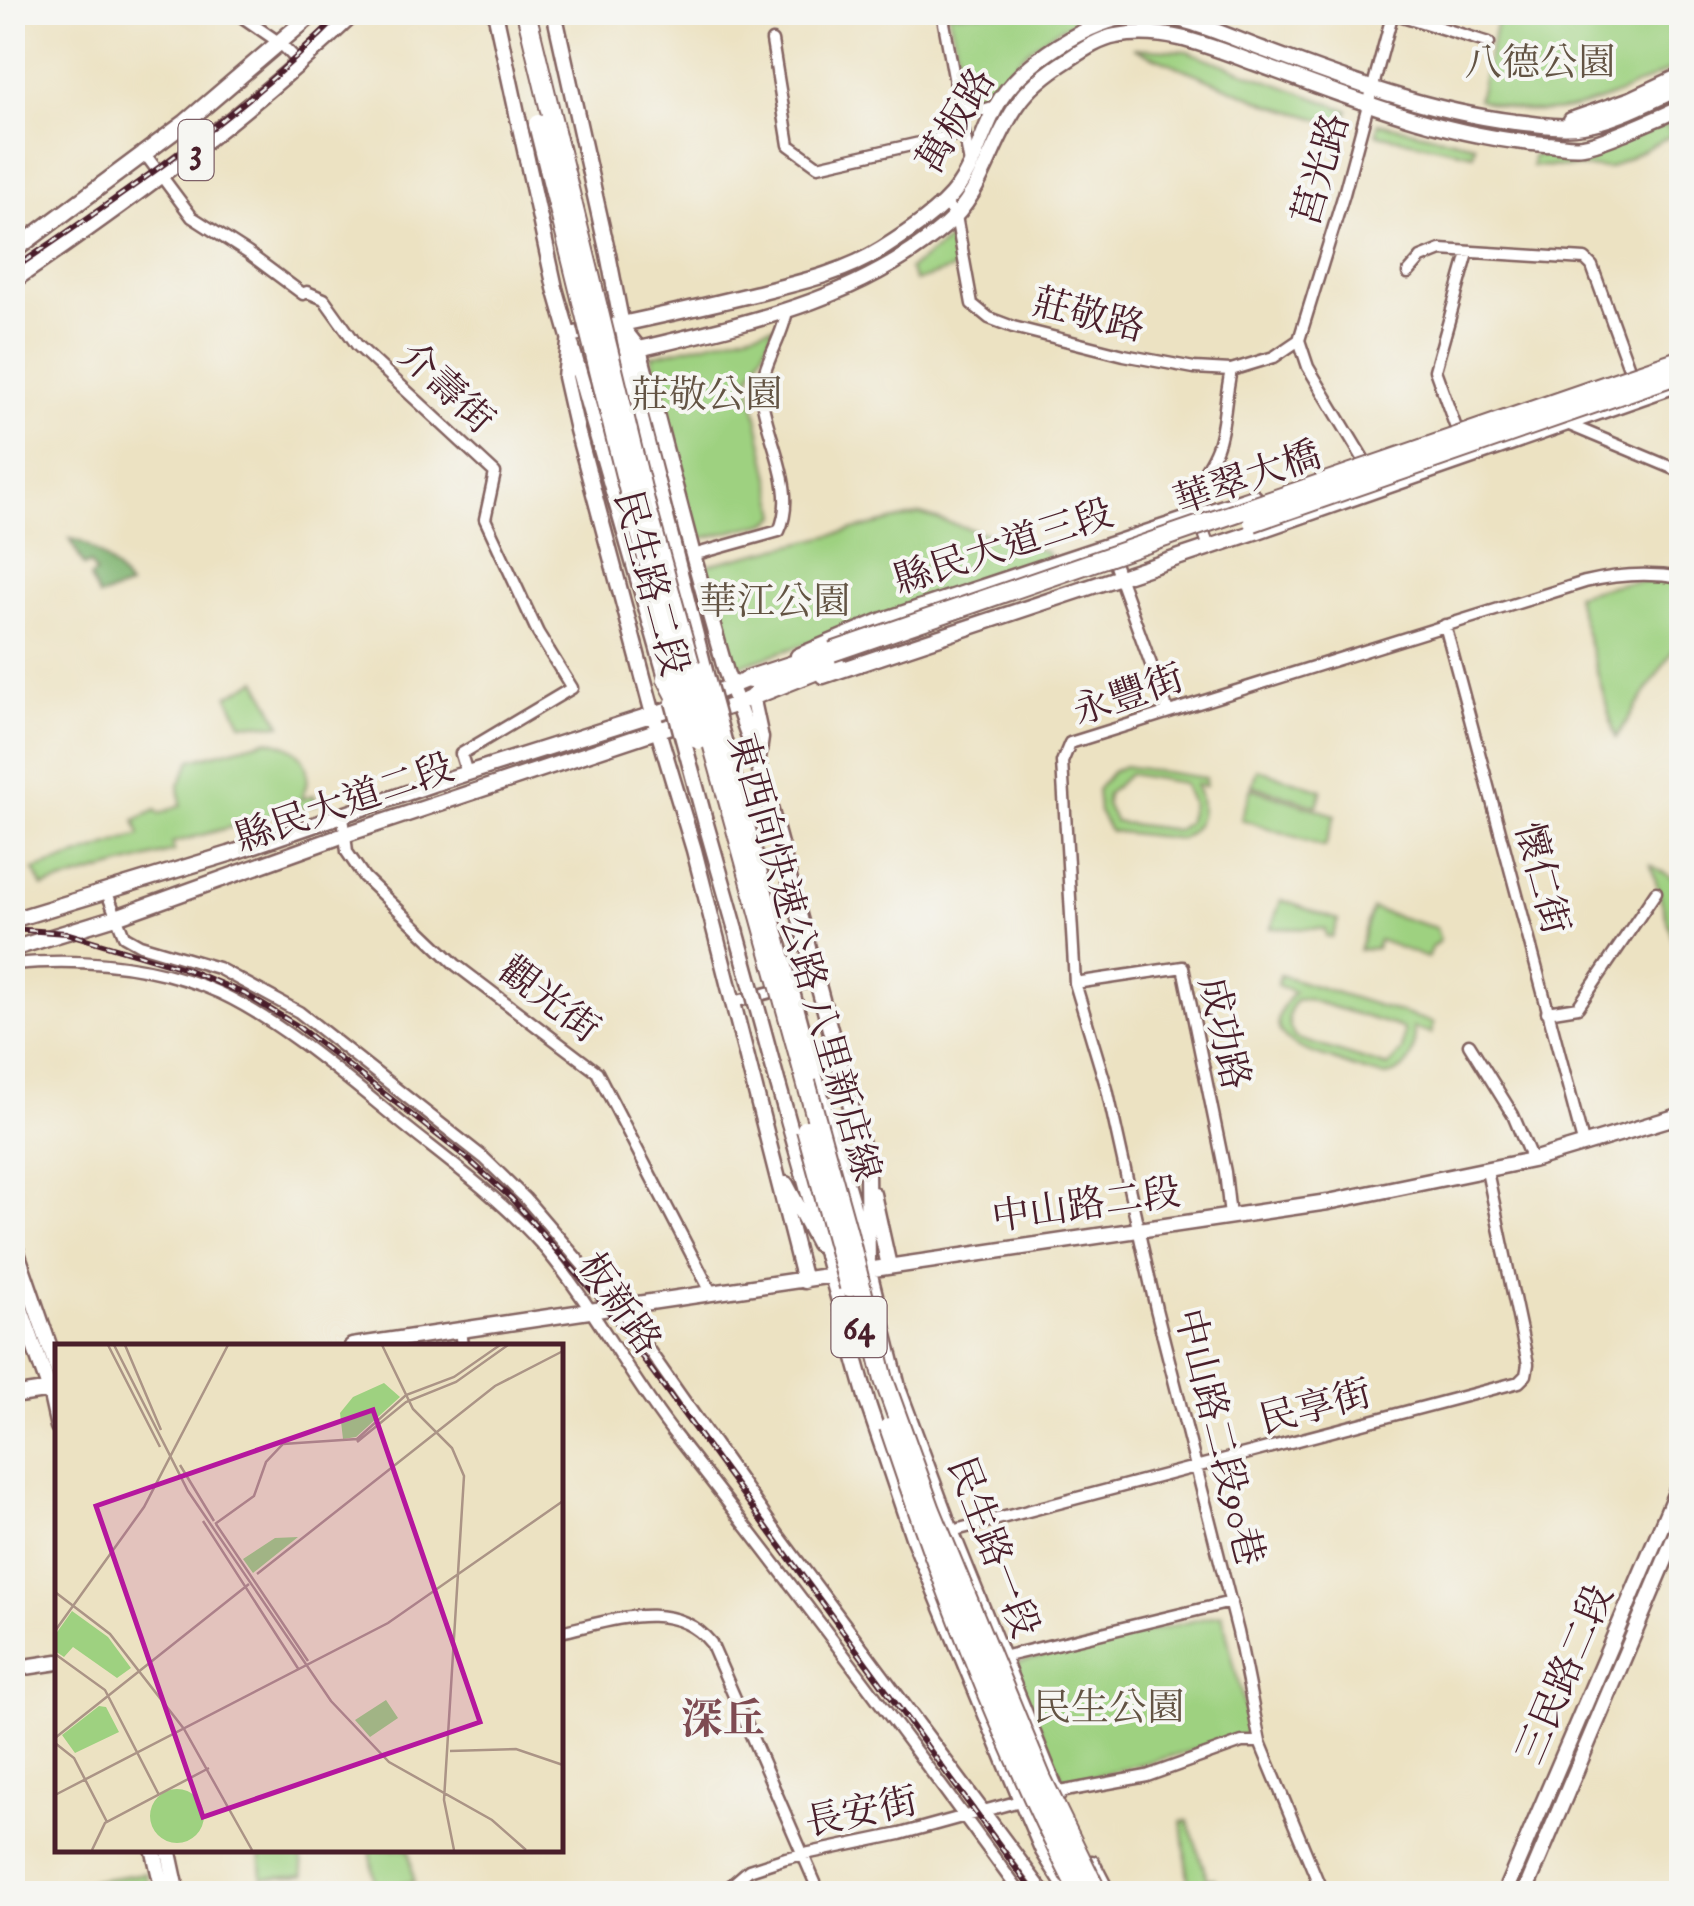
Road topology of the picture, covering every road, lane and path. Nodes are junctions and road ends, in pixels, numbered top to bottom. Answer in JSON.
{"nodes":[{"id":1,"x":235,"y":12,"type":"edge"},
{"id":2,"x":315,"y":12,"type":"edge"},
{"id":3,"x":355,"y":12,"type":"edge"},
{"id":4,"x":494,"y":12,"type":"edge"},
{"id":5,"x":514,"y":12,"type":"edge"},
{"id":6,"x":526,"y":12,"type":"edge"},
{"id":7,"x":554,"y":12,"type":"edge"},
{"id":8,"x":942,"y":12,"type":"edge"},
{"id":9,"x":1393,"y":13,"type":"edge"},
{"id":10,"x":772,"y":40,"type":"dead end"},
{"id":11,"x":1489,"y":43,"type":"dead end"},
{"id":12,"x":280,"y":44,"type":"junction"},
{"id":13,"x":300,"y":64,"type":"junction"},
{"id":14,"x":1682,"y":74,"type":"edge"},
{"id":15,"x":1682,"y":87,"type":"edge"},
{"id":16,"x":1371,"y":98,"type":"junction"},
{"id":17,"x":1682,"y":98,"type":"edge"},
{"id":18,"x":959,"y":106,"type":"junction"},
{"id":19,"x":996,"y":106,"type":"junction"},
{"id":20,"x":1682,"y":108,"type":"edge"},
{"id":21,"x":1557,"y":126,"type":"junction"},
{"id":22,"x":964,"y":134,"type":"junction"},
{"id":23,"x":1560,"y":144,"type":"junction"},
{"id":24,"x":145,"y":154,"type":"junction"},
{"id":25,"x":970,"y":165,"type":"junction"},
{"id":26,"x":160,"y":178,"type":"junction"},
{"id":27,"x":944,"y":201,"type":"junction"},
{"id":28,"x":956,"y":216,"type":"junction"},
{"id":29,"x":12,"y":252,"type":"edge"},
{"id":30,"x":1468,"y":253,"type":"junction"},
{"id":31,"x":608,"y":254,"type":"junction"},
{"id":32,"x":1408,"y":273,"type":"dead end"},
{"id":33,"x":19,"y":277,"type":"edge"},
{"id":34,"x":555,"y":288,"type":"junction"},
{"id":35,"x":787,"y":310,"type":"junction"},
{"id":36,"x":620,"y":325,"type":"junction"},
{"id":37,"x":570,"y":335,"type":"junction"},
{"id":38,"x":1299,"y":340,"type":"junction"},
{"id":39,"x":632,"y":350,"type":"junction"},
{"id":40,"x":1682,"y":356,"type":"edge"},
{"id":41,"x":1232,"y":370,"type":"junction"},
{"id":42,"x":1630,"y":372,"type":"junction"},
{"id":43,"x":1682,"y":373,"type":"edge"},
{"id":44,"x":1682,"y":383,"type":"edge"},
{"id":45,"x":1547,"y":399,"type":"junction"},
{"id":46,"x":1565,"y":423,"type":"junction"},
{"id":47,"x":1456,"y":428,"type":"junction"},
{"id":48,"x":1364,"y":460,"type":"junction"},
{"id":49,"x":1682,"y":472,"type":"edge"},
{"id":50,"x":1197,"y":516,"type":"junction"},
{"id":51,"x":1108,"y":546,"type":"junction"},
{"id":52,"x":1209,"y":548,"type":"junction"},
{"id":53,"x":693,"y":555,"type":"junction"},
{"id":54,"x":1119,"y":578,"type":"junction"},
{"id":55,"x":1682,"y":578,"type":"edge"},
{"id":56,"x":1445,"y":626,"type":"junction"},
{"id":57,"x":834,"y":658,"type":"junction"},
{"id":58,"x":704,"y":668,"type":"junction"},
{"id":59,"x":666,"y":677,"type":"junction"},
{"id":60,"x":731,"y":686,"type":"junction"},
{"id":61,"x":753,"y":690,"type":"junction"},
{"id":62,"x":737,"y":704,"type":"junction"},
{"id":63,"x":695,"y":708,"type":"junction"},
{"id":64,"x":1168,"y":711,"type":"junction"},
{"id":65,"x":653,"y":714,"type":"junction"},
{"id":66,"x":658,"y":731,"type":"junction"},
{"id":67,"x":705,"y":742,"type":"junction"},
{"id":68,"x":758,"y":764,"type":"junction"},
{"id":69,"x":468,"y":773,"type":"junction"},
{"id":70,"x":344,"y":815,"type":"junction"},
{"id":71,"x":347,"y":834,"type":"junction"},
{"id":72,"x":1656,"y":892,"type":"dead end"},
{"id":73,"x":107,"y":893,"type":"junction"},
{"id":74,"x":116,"y":917,"type":"junction"},
{"id":75,"x":12,"y":920,"type":"edge"},
{"id":76,"x":12,"y":949,"type":"edge"},
{"id":77,"x":12,"y":964,"type":"edge"},
{"id":78,"x":816,"y":980,"type":"junction"},
{"id":79,"x":1076,"y":983,"type":"junction"},
{"id":80,"x":734,"y":1002,"type":"junction"},
{"id":81,"x":1547,"y":1012,"type":"junction"},
{"id":82,"x":1468,"y":1044,"type":"dead end"},
{"id":83,"x":1682,"y":1114,"type":"edge"},
{"id":84,"x":1682,"y":1124,"type":"edge"},
{"id":85,"x":1602,"y":1141,"type":"junction"},
{"id":86,"x":1584,"y":1146,"type":"junction"},
{"id":87,"x":1532,"y":1160,"type":"junction"},
{"id":88,"x":776,"y":1165,"type":"junction"},
{"id":89,"x":867,"y":1166,"type":"junction"},
{"id":90,"x":1487,"y":1171,"type":"junction"},
{"id":91,"x":1230,"y":1216,"type":"junction"},
{"id":92,"x":1137,"y":1228,"type":"junction"},
{"id":93,"x":12,"y":1238,"type":"edge"},
{"id":94,"x":889,"y":1266,"type":"junction"},
{"id":95,"x":868,"y":1270,"type":"junction"},
{"id":96,"x":834,"y":1276,"type":"junction"},
{"id":97,"x":804,"y":1281,"type":"junction"},
{"id":98,"x":12,"y":1284,"type":"edge"},
{"id":99,"x":712,"y":1294,"type":"junction"},
{"id":100,"x":620,"y":1308,"type":"junction"},
{"id":101,"x":592,"y":1312,"type":"junction"},
{"id":102,"x":461,"y":1338,"type":"edge"},
{"id":103,"x":379,"y":1344,"type":"edge"},
{"id":104,"x":55,"y":1362,"type":"edge"},
{"id":105,"x":54,"y":1390,"type":"edge"},
{"id":106,"x":12,"y":1396,"type":"edge"},
{"id":107,"x":1196,"y":1469,"type":"junction"},
{"id":108,"x":1682,"y":1478,"type":"edge"},
{"id":109,"x":1682,"y":1520,"type":"edge"},
{"id":110,"x":951,"y":1532,"type":"junction"},
{"id":111,"x":914,"y":1540,"type":"junction"},
{"id":112,"x":1231,"y":1602,"type":"junction"},
{"id":113,"x":562,"y":1632,"type":"edge"},
{"id":114,"x":1002,"y":1657,"type":"junction"},
{"id":115,"x":55,"y":1662,"type":"edge"},
{"id":116,"x":12,"y":1669,"type":"edge"},
{"id":117,"x":1260,"y":1742,"type":"junction"},
{"id":118,"x":1057,"y":1792,"type":"junction"},
{"id":119,"x":1021,"y":1800,"type":"junction"},
{"id":120,"x":984,"y":1812,"type":"junction"},
{"id":121,"x":964,"y":1818,"type":"junction"},
{"id":122,"x":155,"y":1851,"type":"edge"},
{"id":123,"x":169,"y":1851,"type":"edge"},
{"id":124,"x":801,"y":1855,"type":"junction"},
{"id":125,"x":164,"y":1894,"type":"edge"},
{"id":126,"x":178,"y":1894,"type":"edge"},
{"id":127,"x":721,"y":1894,"type":"edge"},
{"id":128,"x":820,"y":1894,"type":"edge"},
{"id":129,"x":1021,"y":1894,"type":"edge"},
{"id":130,"x":1046,"y":1894,"type":"edge"},
{"id":131,"x":1070,"y":1894,"type":"edge"},
{"id":132,"x":1080,"y":1894,"type":"edge"},
{"id":133,"x":1098,"y":1894,"type":"edge"},
{"id":134,"x":1108,"y":1894,"type":"edge"},
{"id":135,"x":1322,"y":1894,"type":"edge"},
{"id":136,"x":1504,"y":1894,"type":"edge"},
{"id":137,"x":1524,"y":1894,"type":"edge"}],
"edges":[{"from":1,"to":12,"type":"street"},
{"from":2,"to":12,"type":"main road","number":"3"},
{"from":3,"to":13,"type":"main road","number":"3"},
{"from":4,"to":34,"type":"main road","name":"民生路二段"},
{"from":5,"to":67,"type":"highway","name":"東西向快速公路 八里新店線","number":"64","bridge":true},
{"from":6,"to":67,"type":"highway","name":"東西向快速公路 八里新店線","number":"64","bridge":true},
{"from":7,"to":31,"type":"main road","name":"民生路二段"},
{"from":8,"to":18,"type":"street"},
{"from":9,"to":11,"type":"street"},
{"from":9,"to":16,"type":"street","name":"莒光路"},
{"from":10,"to":22,"type":"street"},
{"from":12,"to":13,"type":"street"},
{"from":12,"to":24,"type":"main road","number":"3"},
{"from":13,"to":26,"type":"main road","number":"3"},
{"from":14,"to":21,"type":"main road","name":"萬板路"},
{"from":15,"to":21,"type":"main road"},
{"from":16,"to":19,"type":"main road","name":"萬板路"},
{"from":16,"to":21,"type":"main road","name":"萬板路"},
{"from":16,"to":23,"type":"main road","name":"萬板路"},
{"from":16,"to":28,"type":"main road","name":"萬板路"},
{"from":16,"to":38,"type":"street","name":"莒光路"},
{"from":17,"to":23,"type":"main road"},
{"from":18,"to":19,"type":"street"},
{"from":18,"to":22,"type":"street"},
{"from":19,"to":25,"type":"main road","name":"萬板路"},
{"from":20,"to":23,"type":"main road","name":"萬板路"},
{"from":22,"to":25,"type":"street"},
{"from":24,"to":26,"type":"street"},
{"from":24,"to":29,"type":"main road","number":"3"},
{"from":25,"to":27,"type":"main road","name":"萬板路"},
{"from":26,"to":33,"type":"main road","number":"3"},
{"from":26,"to":69,"type":"street","name":"介壽街"},
{"from":27,"to":28,"type":"street","name":"莊敬路"},
{"from":27,"to":36,"type":"main road","name":"萬板路"},
{"from":28,"to":35,"type":"main road","name":"萬板路"},
{"from":28,"to":41,"type":"street","name":"莊敬路"},
{"from":29,"to":33,"type":"street"},
{"from":30,"to":32,"type":"street"},
{"from":30,"to":42,"type":"street"},
{"from":30,"to":47,"type":"street"},
{"from":31,"to":34,"type":"main road"},
{"from":31,"to":36,"type":"main road","name":"民生路二段"},
{"from":34,"to":37,"type":"main road","name":"民生路二段"},
{"from":35,"to":39,"type":"main road","name":"萬板路"},
{"from":35,"to":53,"type":"street"},
{"from":36,"to":37,"type":"main road","name":"萬板路"},
{"from":36,"to":39,"type":"main road","name":"民生路二段"},
{"from":37,"to":59,"type":"main road"},
{"from":37,"to":65,"type":"main road","name":"民生路二段"},
{"from":38,"to":41,"type":"street","name":"莊敬路"},
{"from":38,"to":48,"type":"street"},
{"from":39,"to":53,"type":"main road","name":"民生路二段"},
{"from":39,"to":58,"type":"main road"},
{"from":40,"to":42,"type":"main road","name":"縣民大道三段"},
{"from":40,"to":57,"type":"highway","name":"華翠大橋","bridge":true},
{"from":41,"to":50,"type":"street"},
{"from":42,"to":45,"type":"main road","name":"縣民大道三段"},
{"from":43,"to":57,"type":"highway","name":"華翠大橋","bridge":true},
{"from":44,"to":46,"type":"main road","name":"縣民大道三段"},
{"from":45,"to":46,"type":"street"},
{"from":45,"to":47,"type":"main road","name":"縣民大道三段"},
{"from":46,"to":49,"type":"street"},
{"from":46,"to":52,"type":"main road","name":"縣民大道三段"},
{"from":47,"to":48,"type":"main road","name":"縣民大道三段"},
{"from":48,"to":50,"type":"main road","name":"縣民大道三段"},
{"from":50,"to":51,"type":"main road","name":"縣民大道三段"},
{"from":50,"to":52,"type":"street"},
{"from":51,"to":54,"type":"street"},
{"from":51,"to":61,"type":"main road","name":"縣民大道三段"},
{"from":52,"to":54,"type":"main road","name":"縣民大道三段"},
{"from":53,"to":60,"type":"main road","name":"民生路二段"},
{"from":54,"to":61,"type":"main road","name":"縣民大道三段"},
{"from":54,"to":64,"type":"street"},
{"from":55,"to":56,"type":"street","name":"永豐街"},
{"from":56,"to":64,"type":"street","name":"永豐街"},
{"from":56,"to":81,"type":"street","name":"懷仁街"},
{"from":57,"to":61,"type":"highway"},
{"from":58,"to":67,"type":"highway","bridge":true},
{"from":58,"to":95,"type":"main road","bridge":true},
{"from":59,"to":67,"type":"highway","bridge":true},
{"from":59,"to":96,"type":"main road","bridge":true},
{"from":60,"to":61,"type":"main road","name":"縣民大道三段"},
{"from":60,"to":62,"type":"main road","name":"民生路二段"},
{"from":60,"to":63,"type":"main road","name":"縣民大道三段"},
{"from":61,"to":62,"type":"main road","name":"縣民大道三段"},
{"from":61,"to":68,"type":"main road","name":"民生路二段"},
{"from":62,"to":63,"type":"main road","name":"縣民大道三段"},
{"from":62,"to":68,"type":"main road","name":"民生路二段"},
{"from":63,"to":65,"type":"main road","name":"縣民大道二段"},
{"from":63,"to":66,"type":"main road","name":"縣民大道二段"},
{"from":64,"to":79,"type":"street","name":"永豐街"},
{"from":65,"to":66,"type":"main road","name":"民生路二段"},
{"from":65,"to":69,"type":"main road","name":"縣民大道二段"},
{"from":66,"to":71,"type":"main road","name":"縣民大道二段"},
{"from":66,"to":80,"type":"main road","name":"民生路二段"},
{"from":67,"to":132,"type":"highway","name":"東西向快速公路 八里新店線","number":"64","bridge":true},
{"from":67,"to":133,"type":"highway","name":"東西向快速公路 八里新店線","number":"64","bridge":true},
{"from":68,"to":78,"type":"main road","name":"民生路二段"},
{"from":69,"to":70,"type":"main road","name":"縣民大道二段"},
{"from":70,"to":71,"type":"street","name":"觀光街"},
{"from":70,"to":73,"type":"main road","name":"縣民大道二段"},
{"from":71,"to":74,"type":"main road","name":"縣民大道二段"},
{"from":71,"to":99,"type":"street","name":"觀光街"},
{"from":72,"to":81,"type":"street"},
{"from":73,"to":74,"type":"street","name":"板新路"},
{"from":73,"to":75,"type":"main road","name":"縣民大道二段"},
{"from":74,"to":76,"type":"main road","name":"縣民大道二段"},
{"from":74,"to":100,"type":"street","name":"板新路"},
{"from":77,"to":101,"type":"street","name":"板新路"},
{"from":78,"to":80,"type":"street"},
{"from":78,"to":89,"type":"main road","name":"民生路二段"},
{"from":79,"to":91,"type":"street","name":"成功路"},
{"from":79,"to":92,"type":"street","name":"永豐街"},
{"from":80,"to":88,"type":"main road","name":"民生路二段"},
{"from":81,"to":86,"type":"street","name":"懷仁街"},
{"from":82,"to":87,"type":"street"},
{"from":83,"to":85,"type":"main road","name":"中山路二段"},
{"from":84,"to":85,"type":"main road","name":"中山路二段"},
{"from":85,"to":86,"type":"main road","name":"中山路二段"},
{"from":86,"to":87,"type":"main road","name":"中山路二段"},
{"from":87,"to":90,"type":"main road","name":"中山路二段"},
{"from":88,"to":96,"type":"main road","name":"民生路二段"},
{"from":88,"to":97,"type":"main road","name":"民生路二段"},
{"from":89,"to":94,"type":"main road","name":"民生路二段"},
{"from":89,"to":95,"type":"main road","name":"民生路二段"},
{"from":90,"to":91,"type":"main road","name":"中山路二段"},
{"from":90,"to":107,"type":"street","name":"民享街"},
{"from":91,"to":92,"type":"main road","name":"中山路二段"},
{"from":92,"to":94,"type":"main road","name":"中山路二段"},
{"from":92,"to":107,"type":"street","name":"中山路二段90巷"},
{"from":93,"to":104,"type":"main road"},
{"from":94,"to":95,"type":"main road","name":"中山路二段"},
{"from":95,"to":96,"type":"main road","name":"中山路二段"},
{"from":95,"to":110,"type":"main road","name":"民生路一段"},
{"from":96,"to":97,"type":"main road","name":"中山路二段"},
{"from":96,"to":111,"type":"main road","name":"民生路一段"},
{"from":97,"to":99,"type":"main road","name":"中山路二段"},
{"from":98,"to":105,"type":"main road"},
{"from":99,"to":100,"type":"main road","name":"中山路二段"},
{"from":100,"to":101,"type":"main road","name":"中山路二段"},
{"from":100,"to":120,"type":"street","name":"板新路"},
{"from":101,"to":102,"type":"main road","name":"中山路二段"},
{"from":101,"to":121,"type":"street","name":"板新路"},
{"from":102,"to":103,"type":"main road","name":"中山路二段"},
{"from":105,"to":106,"type":"main road"},
{"from":107,"to":110,"type":"street","name":"民享街"},
{"from":107,"to":112,"type":"street","name":"中山路二段90巷"},
{"from":108,"to":136,"type":"main road","name":"三民路二段"},
{"from":109,"to":137,"type":"main road","name":"三民路二段"},
{"from":110,"to":111,"type":"street","name":"民享街"},
{"from":110,"to":114,"type":"main road","name":"民生路一段"},
{"from":111,"to":119,"type":"main road","name":"民生路一段"},
{"from":112,"to":114,"type":"street"},
{"from":112,"to":117,"type":"street","name":"中山路二段90巷"},
{"from":113,"to":124,"type":"street"},
{"from":114,"to":118,"type":"main road","name":"民生路一段"},
{"from":115,"to":116,"type":"main road"},
{"from":117,"to":118,"type":"street","name":"長安街"},
{"from":117,"to":135,"type":"street","name":"中山路二段90巷"},
{"from":118,"to":119,"type":"street","name":"長安街"},
{"from":118,"to":134,"type":"main road","name":"民生路一段"},
{"from":119,"to":120,"type":"street","name":"長安街"},
{"from":119,"to":131,"type":"main road","name":"民生路一段"},
{"from":120,"to":121,"type":"street","name":"長安街"},
{"from":120,"to":130,"type":"street","name":"板新路"},
{"from":121,"to":124,"type":"street","name":"長安街"},
{"from":121,"to":129,"type":"street","name":"板新路"},
{"from":122,"to":125,"type":"main road"},
{"from":123,"to":126,"type":"main road"},
{"from":124,"to":127,"type":"street","name":"長安街"},
{"from":124,"to":128,"type":"street"}]}
